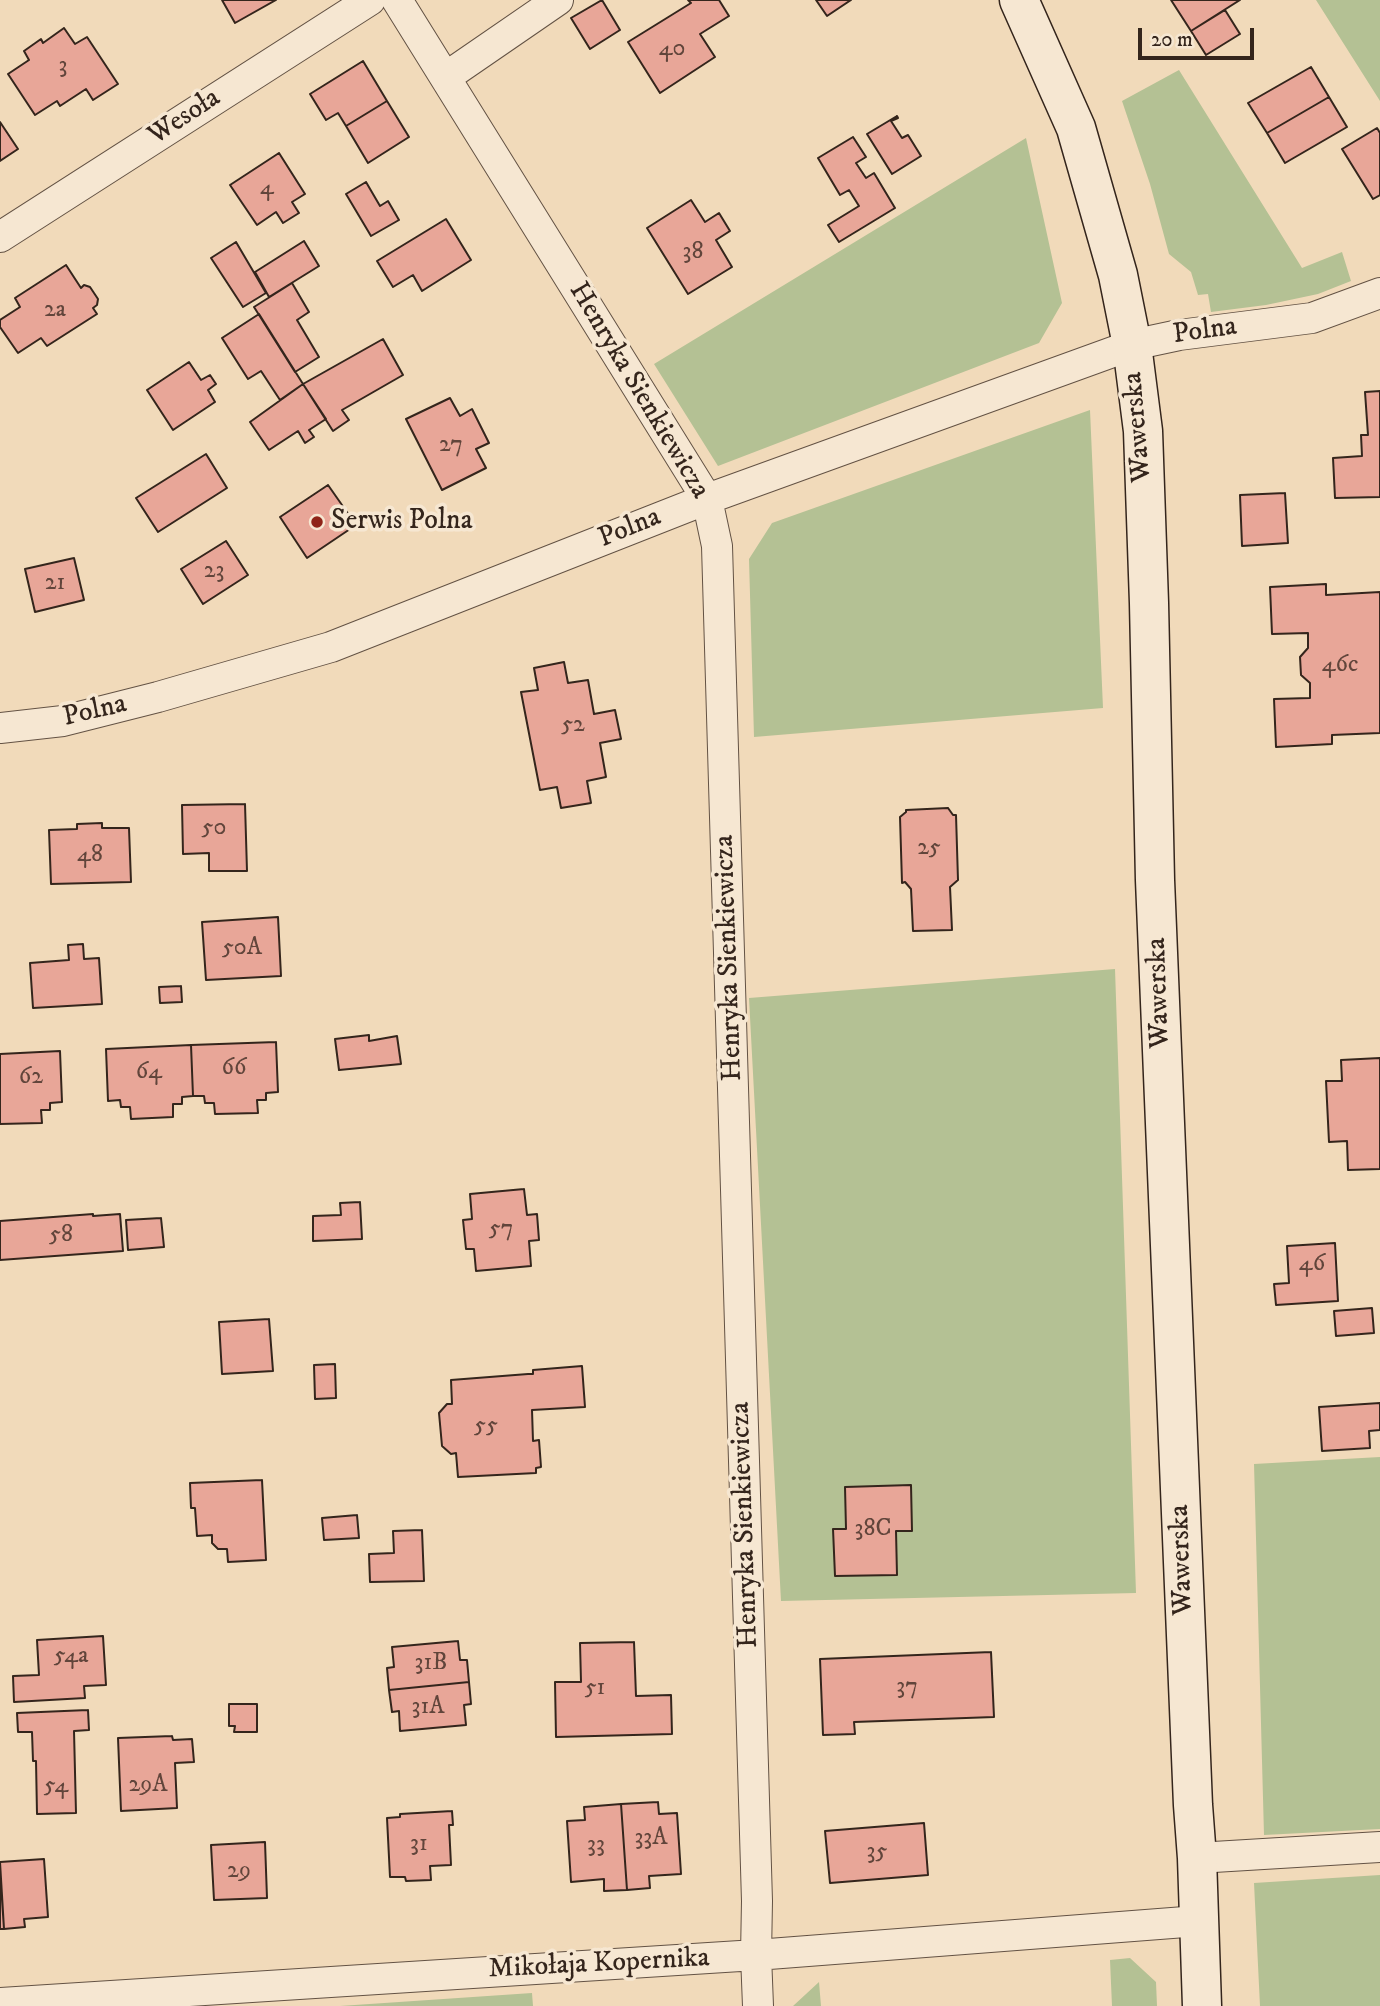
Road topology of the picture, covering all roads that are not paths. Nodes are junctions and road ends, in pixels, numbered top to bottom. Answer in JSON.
{"nodes":[{"id":1,"x":370,"y":0,"type":"edge"},
{"id":2,"x":397,"y":0,"type":"edge"},
{"id":3,"x":558,"y":0,"type":"edge"},
{"id":4,"x":1019,"y":0,"type":"edge"},
{"id":5,"x":446,"y":77,"type":"junction"},
{"id":6,"x":0,"y":237,"type":"edge"},
{"id":7,"x":1380,"y":293,"type":"edge"},
{"id":8,"x":1132,"y":345,"type":"junction"},
{"id":9,"x":707,"y":499,"type":"junction"},
{"id":10,"x":0,"y":728,"type":"edge"},
{"id":11,"x":1380,"y":1847,"type":"edge"},
{"id":12,"x":1197,"y":1858,"type":"junction"},
{"id":13,"x":1198,"y":1921,"type":"junction"},
{"id":14,"x":756,"y":1955,"type":"junction"},
{"id":15,"x":0,"y":2003,"type":"edge"},
{"id":16,"x":758,"y":2006,"type":"edge"},
{"id":17,"x":1202,"y":2006,"type":"edge"}],
"edges":[{"from":1,"to":6,"type":"street","name":"Wesoła"},
{"from":2,"to":5,"type":"street","name":"Henryka Sienkiewicza"},
{"from":3,"to":5,"type":"street"},
{"from":4,"to":8,"type":"street","name":"Wawerska"},
{"from":5,"to":9,"type":"street","name":"Henryka Sienkiewicza"},
{"from":7,"to":8,"type":"street","name":"Polna"},
{"from":8,"to":9,"type":"street","name":"Polna"},
{"from":8,"to":12,"type":"street","name":"Wawerska"},
{"from":9,"to":10,"type":"street","name":"Polna"},
{"from":9,"to":14,"type":"street","name":"Henryka Sienkiewicza"},
{"from":11,"to":12,"type":"street"},
{"from":12,"to":13,"type":"street","name":"Wawerska"},
{"from":13,"to":14,"type":"street","name":"Mikołaja Kopernika"},
{"from":13,"to":17,"type":"street","name":"Wawerska"},
{"from":14,"to":15,"type":"street","name":"Mikołaja Kopernika"},
{"from":14,"to":16,"type":"street","name":"Henryka Sienkiewicza"}]}
